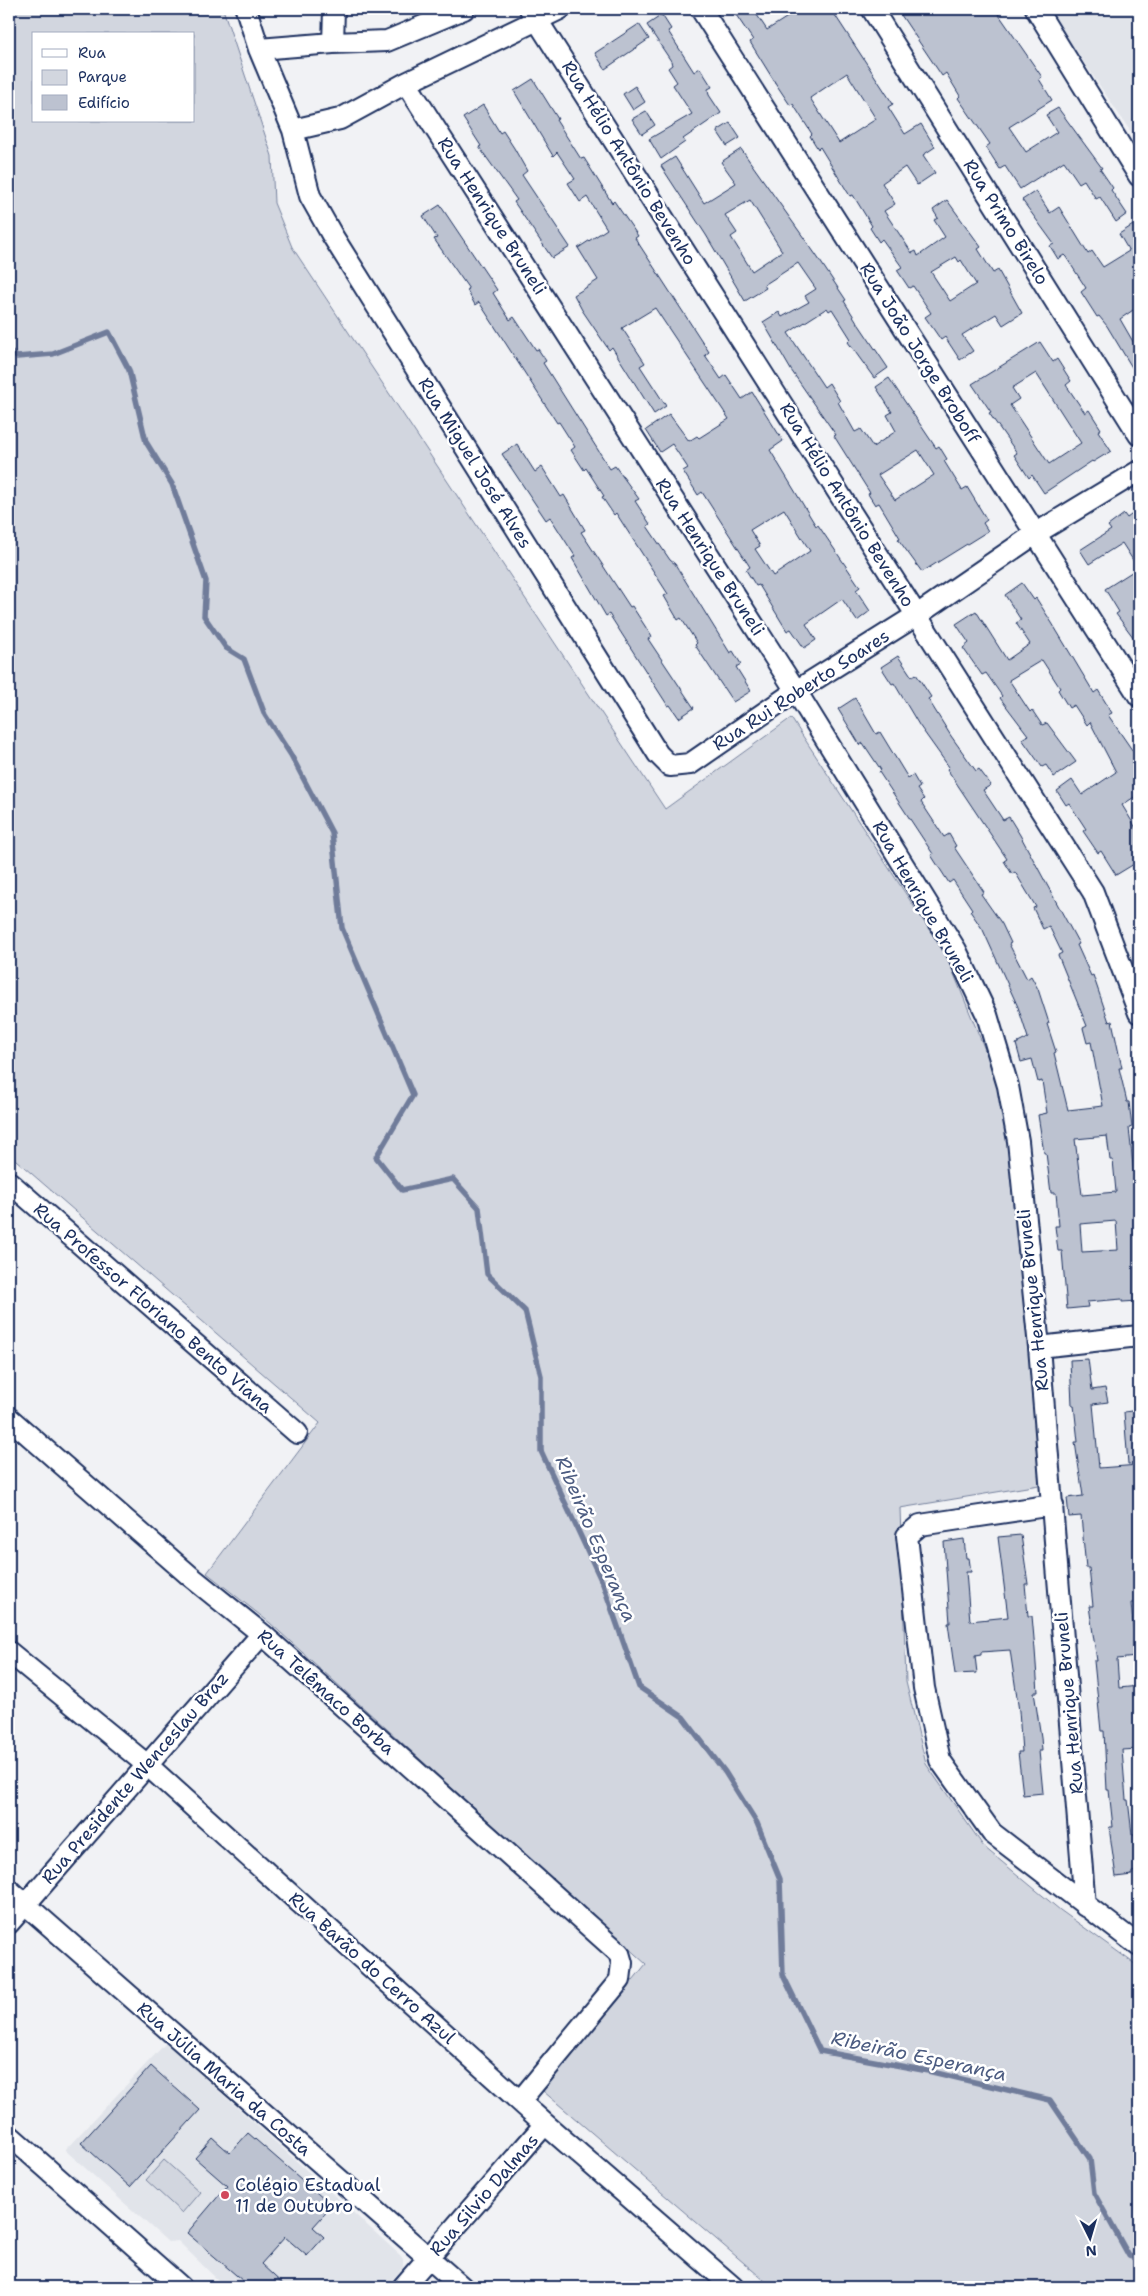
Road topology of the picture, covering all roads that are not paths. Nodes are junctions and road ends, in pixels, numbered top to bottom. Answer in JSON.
{"nodes":[{"id":1,"x":246,"y":9,"type":"edge"},
{"id":2,"x":334,"y":9,"type":"edge"},
{"id":3,"x":464,"y":9,"type":"edge"},
{"id":4,"x":560,"y":9,"type":"edge"},
{"id":5,"x":701,"y":9,"type":"edge"},
{"id":6,"x":872,"y":9,"type":"edge"},
{"id":7,"x":1036,"y":9,"type":"edge"},
{"id":8,"x":534,"y":14,"type":"edge"},
{"id":9,"x":333,"y":42,"type":"junction"},
{"id":10,"x":259,"y":49,"type":"junction"},
{"id":11,"x":406,"y":83,"type":"junction"},
{"id":12,"x":293,"y":130,"type":"junction"},
{"id":13,"x":1139,"y":176,"type":"edge"},
{"id":14,"x":1139,"y":435,"type":"edge"},
{"id":15,"x":1139,"y":471,"type":"edge"},
{"id":16,"x":1035,"y":534,"type":"junction"},
{"id":17,"x":917,"y":615,"type":"junction"},
{"id":18,"x":796,"y":691,"type":"junction"},
{"id":19,"x":1139,"y":696,"type":"edge"},
{"id":20,"x":690,"y":764,"type":"joint"},
{"id":21,"x":1139,"y":1013,"type":"edge"},
{"id":22,"x":9,"y":1182,"type":"edge"},
{"id":23,"x":1139,"y":1336,"type":"edge"},
{"id":24,"x":1039,"y":1346,"type":"junction"},
{"id":25,"x":9,"y":1418,"type":"edge"},
{"id":26,"x":297,"y":1433,"type":"dead end"},
{"id":27,"x":1053,"y":1505,"type":"junction"},
{"id":28,"x":262,"y":1634,"type":"junction"},
{"id":29,"x":9,"y":1652,"type":"edge"},
{"id":30,"x":146,"y":1764,"type":"junction"},
{"id":31,"x":9,"y":1890,"type":"edge"},
{"id":32,"x":25,"y":1905,"type":"junction"},
{"id":33,"x":1085,"y":1906,"type":"junction"},
{"id":34,"x":9,"y":1923,"type":"edge"},
{"id":35,"x":1139,"y":1946,"type":"edge"},
{"id":36,"x":520,"y":2101,"type":"junction"},
{"id":37,"x":545,"y":2124,"type":"junction"},
{"id":38,"x":9,"y":2134,"type":"edge"},
{"id":39,"x":429,"y":2258,"type":"junction"},
{"id":40,"x":181,"y":2287,"type":"edge"},
{"id":41,"x":403,"y":2287,"type":"edge"},
{"id":42,"x":462,"y":2287,"type":"edge"},
{"id":43,"x":733,"y":2287,"type":"edge"}],
"edges":[{"from":1,"to":10,"type":"street"},
{"from":2,"to":9,"type":"street"},
{"from":3,"to":9,"type":"street"},
{"from":4,"to":8,"type":"street"},
{"from":5,"to":16,"type":"street","name":"Rua João Jorge Broboff"},
{"from":6,"to":14,"type":"street","name":"Rua Primo Birelo"},
{"from":7,"to":13,"type":"street"},
{"from":8,"to":11,"type":"street"},
{"from":8,"to":17,"type":"street","name":"Rua Hélio Antônio Bevenho"},
{"from":9,"to":10,"type":"street"},
{"from":10,"to":12,"type":"street"},
{"from":11,"to":12,"type":"street"},
{"from":11,"to":18,"type":"street","name":"Rua Henrique Bruneli"},
{"from":12,"to":20,"type":"street","name":"Rua Miguel José Alves"},
{"from":15,"to":16,"type":"street","name":"Rua Rui Roberto Soares"},
{"from":16,"to":17,"type":"street","name":"Rua Rui Roberto Soares"},
{"from":16,"to":19,"type":"street","name":"Rua João Jorge Broboff"},
{"from":17,"to":18,"type":"street","name":"Rua Rui Roberto Soares"},
{"from":17,"to":21,"type":"street","name":"Rua Hélio Antônio Bevenho"},
{"from":18,"to":20,"type":"street","name":"Rua Rui Roberto Soares"},
{"from":18,"to":24,"type":"street","name":"Rua Henrique Bruneli"},
{"from":22,"to":26,"type":"street","name":"Rua Professor Floriano Bento Viana"},
{"from":23,"to":24,"type":"street"},
{"from":24,"to":27,"type":"street","name":"Rua Henrique Bruneli"},
{"from":25,"to":28,"type":"street","name":"Rua Telêmaco Borba"},
{"from":27,"to":33,"type":"street","name":"Rua Henrique Bruneli"},
{"from":27,"to":33,"type":"street"},
{"from":28,"to":30,"type":"street","name":"Rua Presidente Wenceslau Braz"},
{"from":28,"to":36,"type":"street","name":"Rua Telêmaco Borba"},
{"from":29,"to":30,"type":"street","name":"Rua Barão do Cerro Azul"},
{"from":30,"to":32,"type":"street","name":"Rua Presidente Wenceslau Braz"},
{"from":30,"to":36,"type":"street","name":"Rua Barão do Cerro Azul"},
{"from":31,"to":32,"type":"street","name":"Rua Júlia Maria da Costa"},
{"from":32,"to":34,"type":"street","name":"Rua Presidente Wenceslau Braz"},
{"from":32,"to":39,"type":"street","name":"Rua Júlia Maria da Costa"},
{"from":33,"to":35,"type":"street"},
{"from":36,"to":37,"type":"street","name":"Rua Barão do Cerro Azul"},
{"from":37,"to":39,"type":"street","name":"Rua Silvio Dalmas"},
{"from":37,"to":43,"type":"street","name":"Rua Barão do Cerro Azul"},
{"from":38,"to":40,"type":"street"},
{"from":39,"to":41,"type":"street","name":"Rua Silvio Dalmas"},
{"from":39,"to":42,"type":"street","name":"Rua Júlia Maria da Costa"}]}
